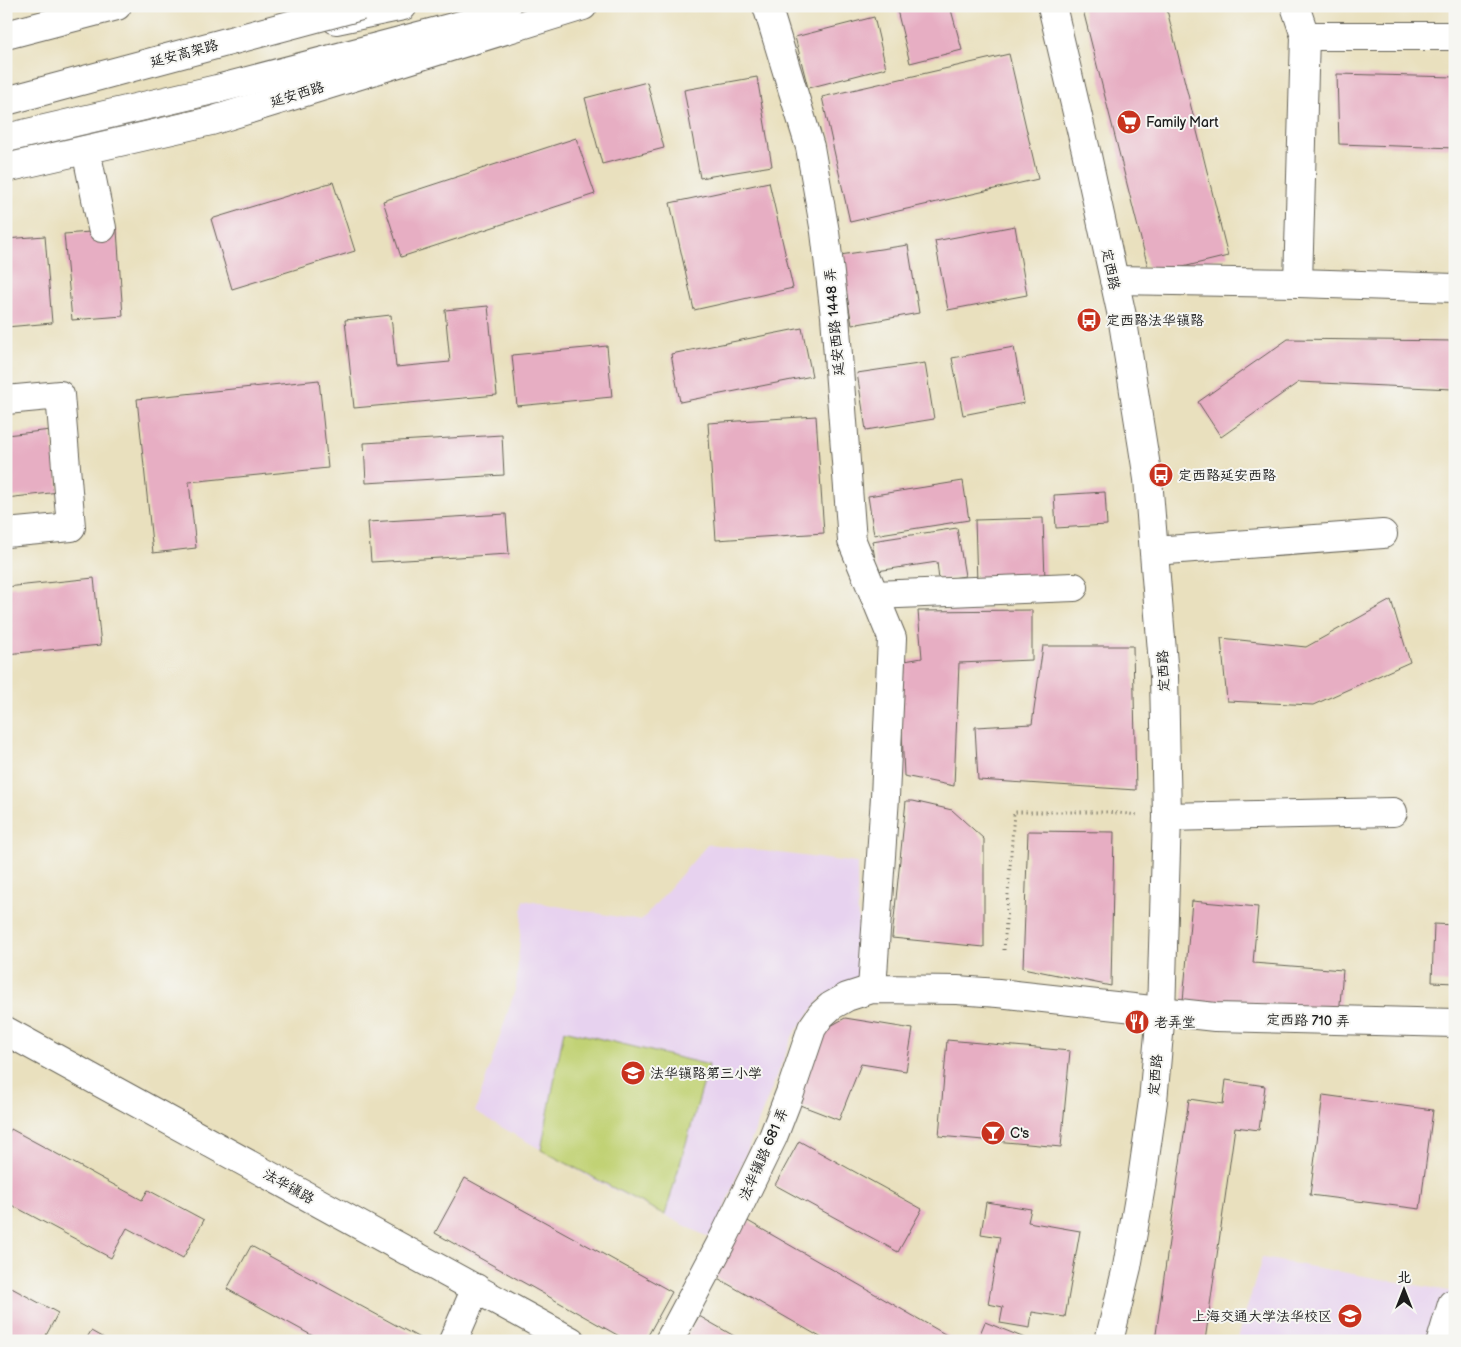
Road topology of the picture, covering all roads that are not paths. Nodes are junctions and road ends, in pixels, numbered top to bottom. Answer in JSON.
{"nodes":[{"id":1,"x":117,"y":6,"type":"edge"},
{"id":2,"x":362,"y":6,"type":"edge"},
{"id":3,"x":402,"y":6,"type":"edge"},
{"id":4,"x":506,"y":6,"type":"edge"},
{"id":5,"x":583,"y":6,"type":"edge"},
{"id":6,"x":767,"y":6,"type":"edge"},
{"id":7,"x":1052,"y":6,"type":"edge"},
{"id":8,"x":1295,"y":6,"type":"edge"},
{"id":9,"x":6,"y":35,"type":"edge"},
{"id":10,"x":1304,"y":36,"type":"junction"},
{"id":11,"x":1455,"y":36,"type":"edge"},
{"id":12,"x":6,"y":99,"type":"edge"},
{"id":13,"x":6,"y":138,"type":"edge"},
{"id":14,"x":86,"y":150,"type":"junction"},
{"id":15,"x":6,"y":168,"type":"edge"},
{"id":16,"x":102,"y":228,"type":"dead end"},
{"id":17,"x":1114,"y":280,"type":"junction"},
{"id":18,"x":1298,"y":283,"type":"junction"},
{"id":19,"x":1455,"y":288,"type":"edge"},
{"id":20,"x":6,"y":400,"type":"edge"},
{"id":21,"x":6,"y":533,"type":"edge"},
{"id":22,"x":1383,"y":534,"type":"dead end"},
{"id":23,"x":1154,"y":551,"type":"junction"},
{"id":24,"x":1074,"y":587,"type":"dead end"},
{"id":25,"x":874,"y":595,"type":"junction"},
{"id":26,"x":1393,"y":812,"type":"dead end"},
{"id":27,"x":1167,"y":817,"type":"junction"},
{"id":28,"x":872,"y":989,"type":"junction"},
{"id":29,"x":1161,"y":1012,"type":"junction"},
{"id":30,"x":1455,"y":1023,"type":"edge"},
{"id":31,"x":6,"y":1031,"type":"edge"},
{"id":32,"x":476,"y":1288,"type":"junction"},
{"id":33,"x":1455,"y":1305,"type":"edge"},
{"id":34,"x":453,"y":1341,"type":"edge"},
{"id":35,"x":571,"y":1341,"type":"edge"},
{"id":36,"x":669,"y":1341,"type":"edge"},
{"id":37,"x":1109,"y":1341,"type":"edge"},
{"id":38,"x":1441,"y":1341,"type":"edge"}],
"edges":[{"from":1,"to":9,"type":"main road"},
{"from":2,"to":12,"type":"main road","name":"延安高架路","bridge":true},
{"from":3,"to":12,"type":"main road"},
{"from":4,"to":13,"type":"main road"},
{"from":5,"to":14,"type":"main road","name":"延安西路"},
{"from":6,"to":25,"type":"main road","name":"延安西路 1448 弄"},
{"from":7,"to":17,"type":"main road","name":"定西路"},
{"from":8,"to":10,"type":"main road"},
{"from":10,"to":11,"type":"main road"},
{"from":10,"to":18,"type":"main road"},
{"from":14,"to":15,"type":"main road","name":"延安西路"},
{"from":14,"to":16,"type":"main road"},
{"from":17,"to":18,"type":"main road"},
{"from":17,"to":23,"type":"main road","name":"定西路"},
{"from":18,"to":19,"type":"main road"},
{"from":20,"to":21,"type":"main road"},
{"from":22,"to":23,"type":"main road"},
{"from":23,"to":27,"type":"main road","name":"定西路"},
{"from":24,"to":25,"type":"main road"},
{"from":25,"to":28,"type":"main road","name":"延安西路 1448 弄"},
{"from":26,"to":27,"type":"main road"},
{"from":27,"to":29,"type":"main road","name":"定西路"},
{"from":28,"to":29,"type":"main road","name":"法华镇路 681 弄"},
{"from":28,"to":36,"type":"main road","name":"法华镇路 681 弄"},
{"from":29,"to":30,"type":"main road","name":"定西路 710 弄"},
{"from":29,"to":37,"type":"main road","name":"定西路"},
{"from":31,"to":32,"type":"main road","name":"法华镇路"},
{"from":32,"to":34,"type":"main road"},
{"from":32,"to":35,"type":"main road","name":"法华镇路"},
{"from":33,"to":38,"type":"main road"}]}
